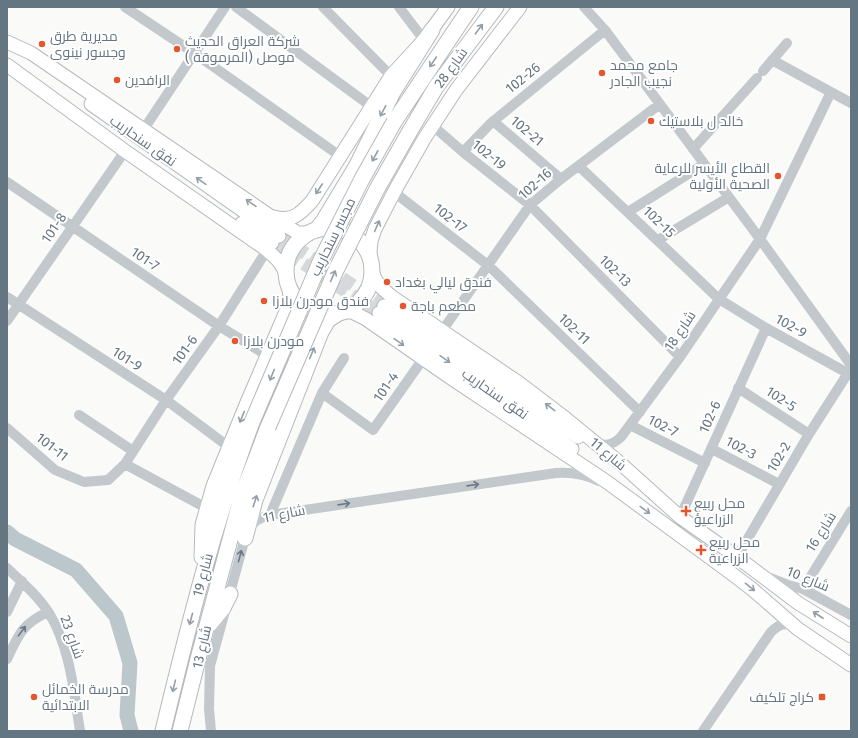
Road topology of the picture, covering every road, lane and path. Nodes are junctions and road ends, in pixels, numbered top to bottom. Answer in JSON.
{"nodes":[{"id":1,"x":126,"y":7,"type":"edge"},
{"id":2,"x":225,"y":7,"type":"edge"},
{"id":3,"x":236,"y":7,"type":"edge"},
{"id":4,"x":323,"y":7,"type":"edge"},
{"id":5,"x":399,"y":7,"type":"edge"},
{"id":6,"x":448,"y":7,"type":"edge"},
{"id":7,"x":472,"y":7,"type":"edge"},
{"id":8,"x":496,"y":7,"type":"edge"},
{"id":9,"x":520,"y":7,"type":"edge"},
{"id":10,"x":584,"y":7,"type":"edge"},
{"id":11,"x":605,"y":30,"type":"junction"},
{"id":12,"x":428,"y":35,"type":"junction"},
{"id":13,"x":7,"y":42,"type":"edge"},
{"id":14,"x":787,"y":43,"type":"dead end"},
{"id":15,"x":7,"y":45,"type":"edge"},
{"id":16,"x":194,"y":53,"type":"junction"},
{"id":17,"x":772,"y":60,"type":"junction"},
{"id":18,"x":7,"y":61,"type":"edge"},
{"id":19,"x":7,"y":65,"type":"edge"},
{"id":20,"x":392,"y":76,"type":"junction"},
{"id":21,"x":831,"y":92,"type":"junction"},
{"id":22,"x":851,"y":103,"type":"edge"},
{"id":23,"x":660,"y":104,"type":"junction"},
{"id":24,"x":372,"y":107,"type":"junction"},
{"id":25,"x":493,"y":121,"type":"junction"},
{"id":26,"x":394,"y":122,"type":"joint"},
{"id":27,"x":432,"y":125,"type":"junction"},
{"id":28,"x":144,"y":129,"type":"junction"},
{"id":29,"x":410,"y":131,"type":"joint"},
{"id":30,"x":693,"y":149,"type":"junction"},
{"id":31,"x":125,"y":151,"type":"junction"},
{"id":32,"x":463,"y":152,"type":"junction"},
{"id":33,"x":340,"y":156,"type":"junction"},
{"id":34,"x":704,"y":164,"type":"junction"},
{"id":35,"x":579,"y":166,"type":"junction"},
{"id":36,"x":562,"y":179,"type":"junction"},
{"id":37,"x":7,"y":182,"type":"edge"},
{"id":38,"x":394,"y":192,"type":"junction"},
{"id":39,"x":729,"y":197,"type":"junction"},
{"id":40,"x":530,"y":205,"type":"junction"},
{"id":41,"x":628,"y":212,"type":"junction"},
{"id":42,"x":271,"y":217,"type":"junction"},
{"id":43,"x":72,"y":226,"type":"junction"},
{"id":44,"x":311,"y":232,"type":"junction"},
{"id":45,"x":760,"y":239,"type":"junction"},
{"id":46,"x":658,"y":240,"type":"junction"},
{"id":47,"x":254,"y":242,"type":"junction"},
{"id":48,"x":273,"y":243,"type":"junction"},
{"id":49,"x":371,"y":265,"type":"junction"},
{"id":50,"x":489,"y":266,"type":"junction"},
{"id":51,"x":288,"y":282,"type":"junction"},
{"id":52,"x":7,"y":297,"type":"edge"},
{"id":53,"x":719,"y":299,"type":"junction"},
{"id":54,"x":19,"y":306,"type":"junction"},
{"id":55,"x":386,"y":306,"type":"junction"},
{"id":56,"x":340,"y":312,"type":"junction"},
{"id":57,"x":7,"y":321,"type":"edge"},
{"id":58,"x":219,"y":326,"type":"junction"},
{"id":59,"x":379,"y":328,"type":"junction"},
{"id":60,"x":766,"y":328,"type":"junction"},
{"id":61,"x":442,"y":332,"type":"junction"},
{"id":62,"x":268,"y":356,"type":"junction"},
{"id":63,"x":680,"y":357,"type":"junction"},
{"id":64,"x":344,"y":358,"type":"dead end"},
{"id":65,"x":423,"y":359,"type":"junction"},
{"id":66,"x":850,"y":371,"type":"edge"},
{"id":67,"x":738,"y":388,"type":"junction"},
{"id":68,"x":322,"y":393,"type":"junction"},
{"id":69,"x":166,"y":400,"type":"junction"},
{"id":70,"x":640,"y":412,"type":"junction"},
{"id":71,"x":79,"y":415,"type":"dead end"},
{"id":72,"x":252,"y":422,"type":"joint"},
{"id":73,"x":630,"y":425,"type":"junction"},
{"id":74,"x":268,"y":427,"type":"joint"},
{"id":75,"x":7,"y":428,"type":"edge"},
{"id":76,"x":809,"y":434,"type":"junction"},
{"id":77,"x":621,"y":437,"type":"junction"},
{"id":78,"x":592,"y":440,"type":"junction"},
{"id":79,"x":230,"y":447,"type":"junction"},
{"id":80,"x":712,"y":449,"type":"junction"},
{"id":81,"x":133,"y":452,"type":"junction"},
{"id":82,"x":705,"y":463,"type":"junction"},
{"id":83,"x":125,"y":464,"type":"junction"},
{"id":84,"x":623,"y":466,"type":"junction"},
{"id":85,"x":607,"y":482,"type":"junction"},
{"id":86,"x":779,"y":484,"type":"junction"},
{"id":87,"x":625,"y":495,"type":"junction"},
{"id":88,"x":208,"y":509,"type":"junction"},
{"id":89,"x":851,"y":511,"type":"edge"},
{"id":90,"x":270,"y":515,"type":"junction"},
{"id":91,"x":680,"y":517,"type":"junction"},
{"id":92,"x":245,"y":538,"type":"junction"},
{"id":93,"x":737,"y":557,"type":"junction"},
{"id":94,"x":7,"y":568,"type":"edge"},
{"id":95,"x":754,"y":569,"type":"junction"},
{"id":96,"x":22,"y":581,"type":"junction"},
{"id":97,"x":201,"y":582,"type":"junction"},
{"id":98,"x":804,"y":589,"type":"junction"},
{"id":99,"x":230,"y":594,"type":"junction"},
{"id":100,"x":767,"y":602,"type":"junction"},
{"id":101,"x":7,"y":612,"type":"edge"},
{"id":102,"x":48,"y":612,"type":"junction"},
{"id":103,"x":851,"y":615,"type":"edge"},
{"id":104,"x":798,"y":629,"type":"junction"},
{"id":105,"x":771,"y":632,"type":"junction"},
{"id":106,"x":204,"y":636,"type":"junction"},
{"id":107,"x":851,"y":636,"type":"edge"},
{"id":108,"x":7,"y":659,"type":"edge"},
{"id":109,"x":850,"y":663,"type":"edge"},
{"id":110,"x":80,"y":731,"type":"edge"},
{"id":111,"x":163,"y":731,"type":"edge"},
{"id":112,"x":180,"y":731,"type":"edge"},
{"id":113,"x":211,"y":731,"type":"edge"},
{"id":114,"x":704,"y":731,"type":"edge"}],
"edges":[{"from":1,"to":16,"type":"street"},
{"from":2,"to":16,"type":"street"},
{"from":3,"to":24,"type":"street"},
{"from":4,"to":20,"type":"street"},
{"from":5,"to":12,"type":"street"},
{"from":6,"to":12,"type":"main road"},
{"from":7,"to":26,"type":"highway","name":"شارع 28","one_way":true},
{"from":29,"to":8,"type":"highway","name":"شارع 28","one_way":true},
{"from":9,"to":27,"type":"main road"},
{"from":10,"to":11,"type":"street"},
{"from":11,"to":23,"type":"street"},
{"from":11,"to":25,"type":"street","name":"102-26"},
{"from":12,"to":20,"type":"main road"},
{"from":12,"to":44,"type":"highway","one_way":true},
{"from":13,"to":28,"type":"main road"},
{"from":14,"to":17,"type":"street"},
{"from":48,"to":15,"type":"main road","name":"نفق سنحاريب","one_way":true},
{"from":16,"to":28,"type":"street"},
{"from":16,"to":33,"type":"street"},
{"from":17,"to":21,"type":"street"},
{"from":17,"to":30,"type":"street"},
{"from":18,"to":48,"type":"main road","name":"نفق سنحاريب"},
{"from":19,"to":31,"type":"main road"},
{"from":20,"to":24,"type":"main road"},
{"from":21,"to":22,"type":"street"},
{"from":21,"to":45,"type":"street","name":"شارع 18"},
{"from":23,"to":30,"type":"street"},
{"from":23,"to":35,"type":"street","name":"102-16"},
{"from":24,"to":33,"type":"main road"},
{"from":25,"to":32,"type":"street","name":"102-26"},
{"from":25,"to":36,"type":"street","name":"102-21"},
{"from":26,"to":72,"type":"highway","name":"مجسر سنحاريب","one_way":true,"bridge":true},
{"from":27,"to":32,"type":"street","name":"102-19"},
{"from":27,"to":38,"type":"main road"},
{"from":42,"to":28,"type":"main road","one_way":true},
{"from":74,"to":29,"type":"highway","name":"مجسر سنحاريب","one_way":true,"bridge":true},
{"from":30,"to":34,"type":"street"},
{"from":31,"to":43,"type":"street","name":"101-8"},
{"from":31,"to":47,"type":"main road"},
{"from":32,"to":40,"type":"street","name":"102-19"},
{"from":33,"to":42,"type":"main road","one_way":true},
{"from":34,"to":39,"type":"street"},
{"from":34,"to":41,"type":"street"},
{"from":35,"to":36,"type":"street","name":"102-16"},
{"from":35,"to":41,"type":"street","name":"102-15"},
{"from":36,"to":40,"type":"street","name":"102-16"},
{"from":37,"to":43,"type":"street","name":"101-7"},
{"from":49,"to":38,"type":"main road","one_way":true},
{"from":38,"to":50,"type":"street","name":"102-17"},
{"from":39,"to":45,"type":"street"},
{"from":39,"to":46,"type":"street"},
{"from":40,"to":50,"type":"street","name":"102-16"},
{"from":40,"to":63,"type":"street","name":"102-13"},
{"from":41,"to":46,"type":"street","name":"102-15"},
{"from":42,"to":44,"type":"main road"},
{"from":42,"to":47,"type":"main road"},
{"from":43,"to":54,"type":"street","name":"101-8"},
{"from":43,"to":58,"type":"street","name":"101-7"},
{"from":44,"to":49,"type":"highway"},
{"from":44,"to":51,"type":"highway"},
{"from":45,"to":53,"type":"street","name":"شارع 18"},
{"from":45,"to":66,"type":"street"},
{"from":46,"to":53,"type":"street","name":"102-15"},
{"from":47,"to":48,"type":"main road"},
{"from":48,"to":51,"type":"main road"},
{"from":48,"to":58,"type":"street","name":"101-6"},
{"from":49,"to":55,"type":"main road","name":"شارع 11"},
{"from":49,"to":56,"type":"highway"},
{"from":50,"to":61,"type":"street","name":"102-16"},
{"from":50,"to":70,"type":"street","name":"102-11"},
{"from":51,"to":56,"type":"highway"},
{"from":51,"to":62,"type":"highway"},
{"from":52,"to":54,"type":"street","name":"101-9"},
{"from":53,"to":60,"type":"street","name":"102-9"},
{"from":53,"to":63,"type":"street","name":"شارع 18"},
{"from":54,"to":57,"type":"street","name":"101-8"},
{"from":54,"to":69,"type":"street","name":"101-9"},
{"from":55,"to":59,"type":"main road"},
{"from":55,"to":61,"type":"main road","name":"شارع 11"},
{"from":55,"to":84,"type":"main road","name":"نفق سنحاريب"},
{"from":55,"to":85,"type":"main road","name":"نفق سنحاريب","one_way":true},
{"from":56,"to":59,"type":"main road","name":"شارع 11"},
{"from":92,"to":56,"type":"highway","one_way":true},
{"from":58,"to":62,"type":"street","name":"101-7"},
{"from":58,"to":69,"type":"street","name":"101-6"},
{"from":59,"to":65,"type":"main road","name":"شارع 11","one_way":true},
{"from":60,"to":66,"type":"street","name":"102-9"},
{"from":60,"to":67,"type":"street","name":"102-6"},
{"from":78,"to":61,"type":"main road","name":"شارع 11","one_way":true},
{"from":62,"to":79,"type":"highway","one_way":true},
{"from":63,"to":70,"type":"street","name":"شارع 18"},
{"from":64,"to":68,"type":"street"},
{"from":65,"to":68,"type":"street","name":"101-4"},
{"from":65,"to":85,"type":"main road","name":"شارع 11"},
{"from":66,"to":76,"type":"street","name":"102-2"},
{"from":67,"to":76,"type":"street","name":"102-5"},
{"from":67,"to":80,"type":"street","name":"102-6"},
{"from":68,"to":90,"type":"street"},
{"from":69,"to":79,"type":"street","name":"101-9"},
{"from":69,"to":81,"type":"street","name":"101-6"},
{"from":70,"to":73,"type":"street","name":"شارع 18"},
{"from":71,"to":81,"type":"street"},
{"from":72,"to":97,"type":"highway","name":"شارع 19"},
{"from":73,"to":77,"type":"street","name":"شارع 18"},
{"from":73,"to":82,"type":"street","name":"102-7"},
{"from":74,"to":106,"type":"highway","name":"شارع 19"},
{"from":75,"to":83,"type":"street","name":"101-11"},
{"from":76,"to":86,"type":"street","name":"102-2"},
{"from":77,"to":78,"type":"street"},
{"from":77,"to":84,"type":"street"},
{"from":78,"to":84,"type":"main road","name":"شارع 11"},
{"from":79,"to":88,"type":"highway"},
{"from":80,"to":82,"type":"street","name":"102-6"},
{"from":80,"to":86,"type":"street","name":"102-3"},
{"from":81,"to":83,"type":"street","name":"101-6"},
{"from":82,"to":91,"type":"street","name":"102-6"},
{"from":83,"to":88,"type":"street"},
{"from":84,"to":91,"type":"main road","name":"شارع 11"},
{"from":85,"to":87,"type":"main road","name":"شارع 11"},
{"from":86,"to":93,"type":"street","name":"102-2"},
{"from":90,"to":87,"type":"street","name":"شارع 11","one_way":true},
{"from":87,"to":100,"type":"main road","name":"شارع 11","one_way":true},
{"from":88,"to":97,"type":"highway"},
{"from":89,"to":98,"type":"street","name":"شارع 16"},
{"from":90,"to":92,"type":"street","name":"شارع 11"},
{"from":91,"to":93,"type":"main road","name":"شارع 11"},
{"from":99,"to":92,"type":"street","name":"شارع 11","one_way":true},
{"from":93,"to":95,"type":"main road","name":"شارع 11"},
{"from":94,"to":96,"type":"street","name":"شارع 23"},
{"from":95,"to":98,"type":"street","name":"شارع 10"},
{"from":107,"to":95,"type":"main road","name":"شارع 11","one_way":true},
{"from":96,"to":101,"type":"street"},
{"from":96,"to":102,"type":"street","name":"شارع 23"},
{"from":97,"to":111,"type":"highway","name":"شارع 19","one_way":true},
{"from":98,"to":103,"type":"street","name":"شارع 10"},
{"from":99,"to":106,"type":"highway"},
{"from":99,"to":113,"type":"street","name":"شارع 13"},
{"from":100,"to":104,"type":"main road","name":"شارع 11"},
{"from":100,"to":105,"type":"street"},
{"from":108,"to":102,"type":"street","one_way":true},
{"from":102,"to":110,"type":"street","name":"شارع 23"},
{"from":104,"to":105,"type":"street"},
{"from":104,"to":109,"type":"main road","name":"شارع 11"},
{"from":105,"to":114,"type":"street"},
{"from":106,"to":112,"type":"highway","name":"شارع 19"}]}
